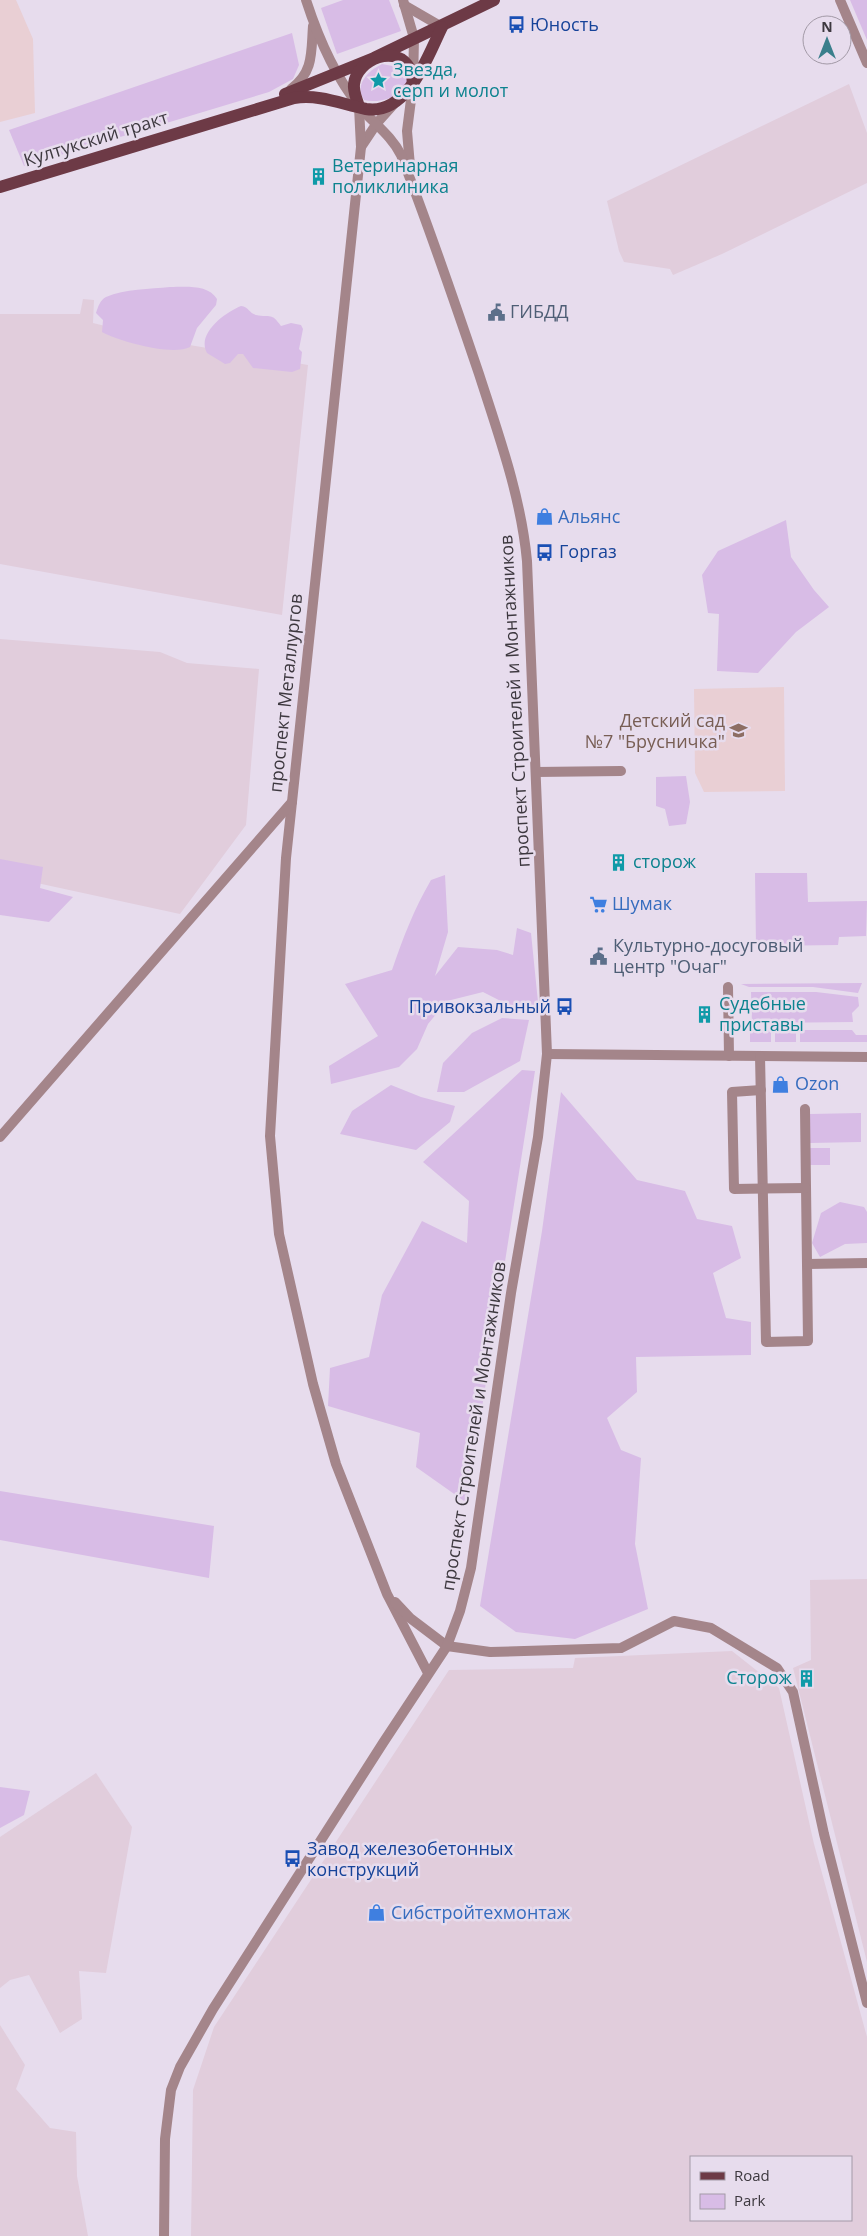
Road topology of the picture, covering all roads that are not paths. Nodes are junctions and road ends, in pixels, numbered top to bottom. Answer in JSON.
{"nodes":[{"id":1,"x":306,"y":0,"type":"edge"},
{"id":2,"x":494,"y":0,"type":"edge"},
{"id":3,"x":840,"y":0,"type":"edge"},
{"id":4,"x":404,"y":2,"type":"edge"},
{"id":5,"x":313,"y":22,"type":"junction"},
{"id":6,"x":442,"y":27,"type":"junction"},
{"id":7,"x":414,"y":38,"type":"junction"},
{"id":8,"x":374,"y":58,"type":"junction"},
{"id":9,"x":867,"y":63,"type":"edge"},
{"id":10,"x":336,"y":73,"type":"junction"},
{"id":11,"x":413,"y":84,"type":"junction"},
{"id":12,"x":282,"y":96,"type":"junction"},
{"id":13,"x":398,"y":100,"type":"junction"},
{"id":14,"x":359,"y":106,"type":"junction"},
{"id":15,"x":377,"y":123,"type":"junction"},
{"id":16,"x":202,"y":124,"type":"junction"},
{"id":17,"x":361,"y":147,"type":"junction"},
{"id":18,"x":412,"y":184,"type":"junction"},
{"id":19,"x":0,"y":187,"type":"edge"},
{"id":20,"x":621,"y":771,"type":"dead end"},
{"id":21,"x":536,"y":772,"type":"junction"},
{"id":22,"x":292,"y":802,"type":"junction"},
{"id":23,"x":728,"y":987,"type":"dead end"},
{"id":24,"x":547,"y":1054,"type":"junction"},
{"id":25,"x":729,"y":1056,"type":"junction"},
{"id":26,"x":760,"y":1056,"type":"junction"},
{"id":27,"x":867,"y":1057,"type":"edge"},
{"id":28,"x":761,"y":1090,"type":"junction"},
{"id":29,"x":805,"y":1109,"type":"dead end"},
{"id":30,"x":0,"y":1137,"type":"edge"},
{"id":31,"x":806,"y":1188,"type":"junction"},
{"id":32,"x":764,"y":1189,"type":"junction"},
{"id":33,"x":867,"y":1263,"type":"edge"},
{"id":34,"x":807,"y":1264,"type":"junction"},
{"id":35,"x":387,"y":1594,"type":"junction"},
{"id":36,"x":447,"y":1646,"type":"junction"},
{"id":37,"x":428,"y":1673,"type":"junction"},
{"id":38,"x":867,"y":2003,"type":"edge"},
{"id":39,"x":164,"y":2236,"type":"edge"}],
"edges":[{"from":1,"to":5,"type":"street"},
{"from":2,"to":6,"type":"main road"},
{"from":3,"to":9,"type":"street"},
{"from":4,"to":6,"type":"street"},
{"from":4,"to":7,"type":"street","name":"проспект Строителей и Монтажников"},
{"from":5,"to":10,"type":"street","name":"проспект Строителей и Монтажников"},
{"from":5,"to":12,"type":"street"},
{"from":6,"to":7,"type":"main road"},
{"from":6,"to":11,"type":"main road"},
{"from":7,"to":8,"type":"main road"},
{"from":7,"to":11,"type":"street","name":"проспект Строителей и Монтажников"},
{"from":8,"to":10,"type":"main road"},
{"from":8,"to":11,"type":"main road"},
{"from":8,"to":14,"type":"main road"},
{"from":10,"to":12,"type":"main road"},
{"from":10,"to":14,"type":"street","name":"проспект Строителей и Монтажников"},
{"from":11,"to":13,"type":"main road"},
{"from":11,"to":18,"type":"street","name":"проспект Строителей и Монтажников"},
{"from":12,"to":16,"type":"main road"},
{"from":13,"to":14,"type":"main road"},
{"from":13,"to":15,"type":"street","name":"проспект Металлургов"},
{"from":14,"to":15,"type":"street","name":"проспект Строителей и Монтажников"},
{"from":14,"to":16,"type":"main road"},
{"from":14,"to":17,"type":"street","name":"проспект Металлургов"},
{"from":15,"to":17,"type":"street","name":"проспект Металлургов"},
{"from":15,"to":18,"type":"street","name":"проспект Строителей и Монтажников"},
{"from":16,"to":19,"type":"main road","name":"Култукский тракт"},
{"from":17,"to":22,"type":"street","name":"проспект Металлургов"},
{"from":18,"to":21,"type":"street","name":"проспект Строителей и Монтажников"},
{"from":20,"to":21,"type":"street"},
{"from":21,"to":24,"type":"street","name":"проспект Строителей и Монтажников"},
{"from":22,"to":30,"type":"street","name":"проспект Металлургов"},
{"from":22,"to":35,"type":"street"},
{"from":23,"to":25,"type":"street"},
{"from":24,"to":25,"type":"street"},
{"from":24,"to":36,"type":"street","name":"проспект Строителей и Монтажников"},
{"from":25,"to":26,"type":"street"},
{"from":26,"to":27,"type":"street"},
{"from":26,"to":28,"type":"street"},
{"from":28,"to":32,"type":"street"},
{"from":28,"to":32,"type":"street"},
{"from":29,"to":31,"type":"street"},
{"from":31,"to":32,"type":"street"},
{"from":31,"to":34,"type":"street"},
{"from":32,"to":34,"type":"street"},
{"from":33,"to":34,"type":"street"},
{"from":35,"to":36,"type":"street"},
{"from":35,"to":37,"type":"street"},
{"from":36,"to":37,"type":"street","name":"проспект Строителей и Монтажников"},
{"from":36,"to":38,"type":"street"},
{"from":37,"to":39,"type":"street","name":"проспект Строителей и Монтажников"}]}
